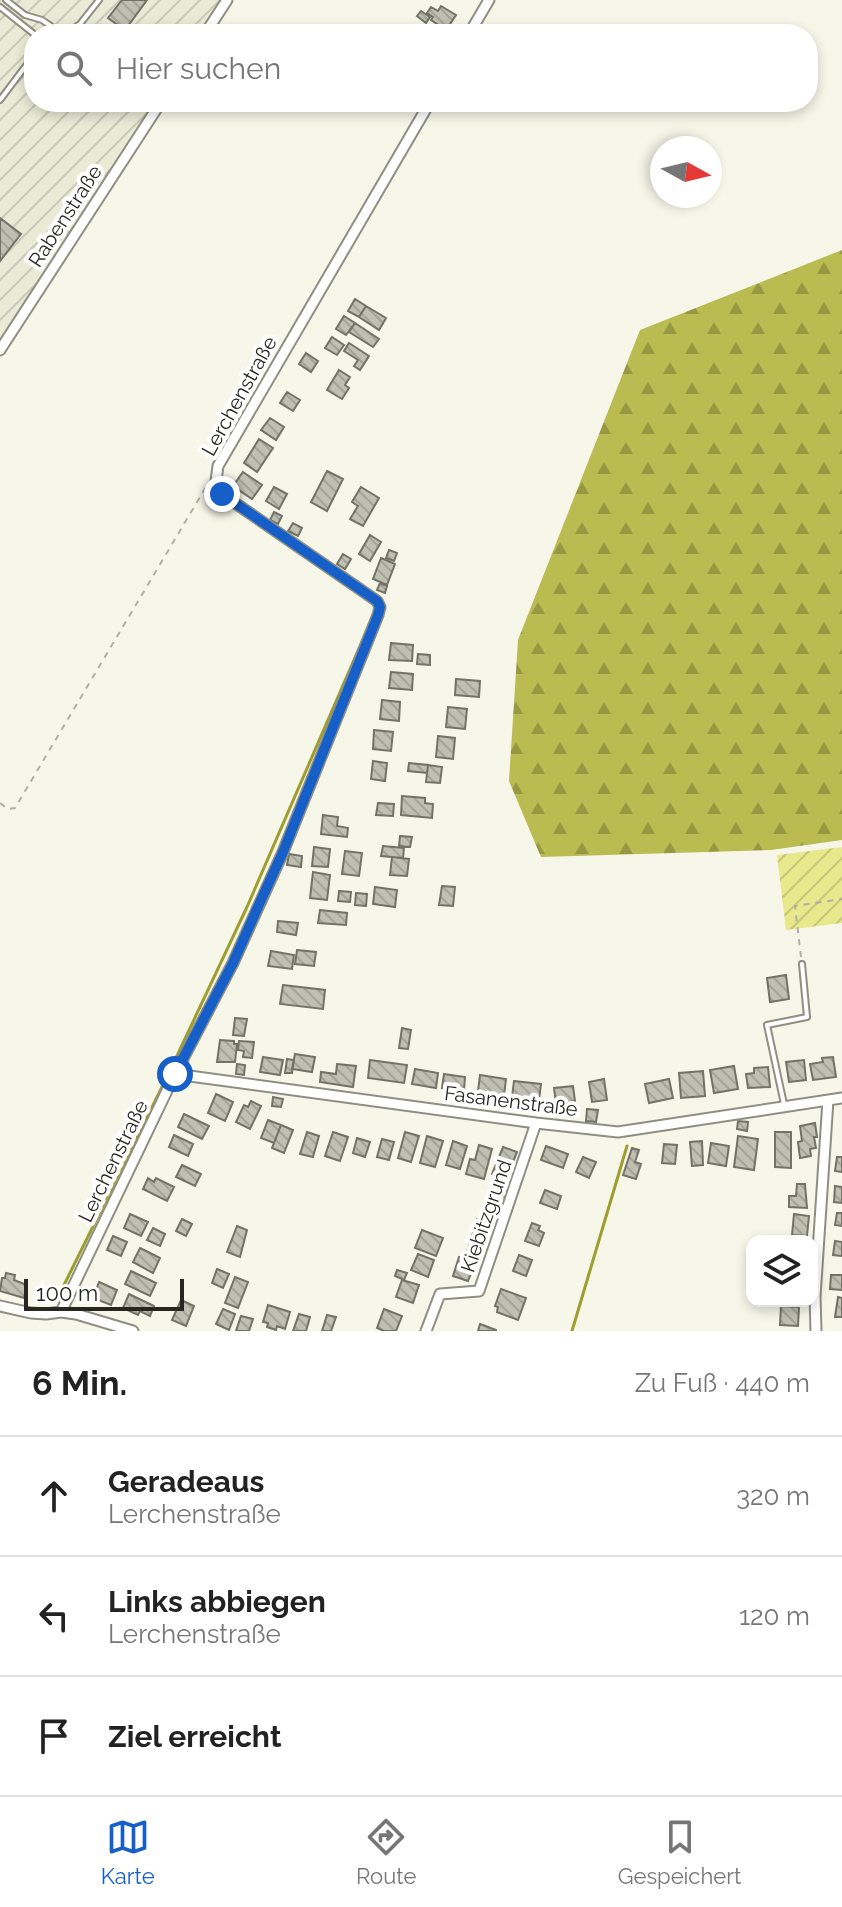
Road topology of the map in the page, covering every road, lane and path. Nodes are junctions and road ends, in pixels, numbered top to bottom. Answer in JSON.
{"nodes":[{"id":1,"x":6,"y":0,"type":"edge"},
{"id":2,"x":99,"y":0,"type":"edge"},
{"id":3,"x":227,"y":0,"type":"edge"},
{"id":4,"x":489,"y":0,"type":"edge"},
{"id":5,"x":0,"y":7,"type":"edge"},
{"id":6,"x":48,"y":24,"type":"edge"},
{"id":7,"x":79,"y":24,"type":"edge"},
{"id":8,"x":211,"y":24,"type":"edge"},
{"id":9,"x":475,"y":24,"type":"edge"},
{"id":10,"x":24,"y":26,"type":"edge"},
{"id":11,"x":24,"y":68,"type":"edge"},
{"id":12,"x":0,"y":100,"type":"edge"},
{"id":13,"x":155,"y":112,"type":"edge"},
{"id":14,"x":424,"y":112,"type":"edge"},
{"id":15,"x":0,"y":350,"type":"edge"},
{"id":16,"x":218,"y":466,"type":"junction"},
{"id":17,"x":0,"y":803,"type":"edge"},
{"id":18,"x":842,"y":899,"type":"edge"},
{"id":19,"x":802,"y":964,"type":"joint"},
{"id":20,"x":175,"y":1074,"type":"junction"},
{"id":21,"x":842,"y":1098,"type":"edge"},
{"id":22,"x":828,"y":1100,"type":"junction"},
{"id":23,"x":784,"y":1106,"type":"junction"},
{"id":24,"x":536,"y":1123,"type":"junction"},
{"id":25,"x":0,"y":1306,"type":"edge"},
{"id":26,"x":61,"y":1312,"type":"junction"},
{"id":27,"x":133,"y":1331,"type":"edge"},
{"id":28,"x":426,"y":1331,"type":"edge"},
{"id":29,"x":816,"y":1331,"type":"edge"}],
"edges":[{"from":1,"to":6,"type":"lane"},
{"from":2,"to":7,"type":"lane"},
{"from":3,"to":8,"type":"street"},
{"from":4,"to":9,"type":"street"},
{"from":5,"to":10,"type":"lane"},
{"from":11,"to":12,"type":"lane"},
{"from":13,"to":15,"type":"street","name":"Rabenstraße"},
{"from":14,"to":16,"type":"street","name":"Lerchenstraße"},
{"from":16,"to":17,"type":"path"},
{"from":16,"to":20,"type":"street","name":"Lerchenstraße"},
{"from":18,"to":19,"type":"path"},
{"from":19,"to":23,"type":"lane"},
{"from":20,"to":24,"type":"street","name":"Fasanenstraße"},
{"from":20,"to":26,"type":"street","name":"Lerchenstraße"},
{"from":21,"to":22,"type":"street","name":"Fasanenstraße"},
{"from":22,"to":23,"type":"street","name":"Fasanenstraße"},
{"from":22,"to":29,"type":"street"},
{"from":23,"to":24,"type":"street","name":"Fasanenstraße"},
{"from":24,"to":28,"type":"street","name":"Kiebitzgrund"},
{"from":25,"to":26,"type":"street"},
{"from":26,"to":27,"type":"street"}]}
